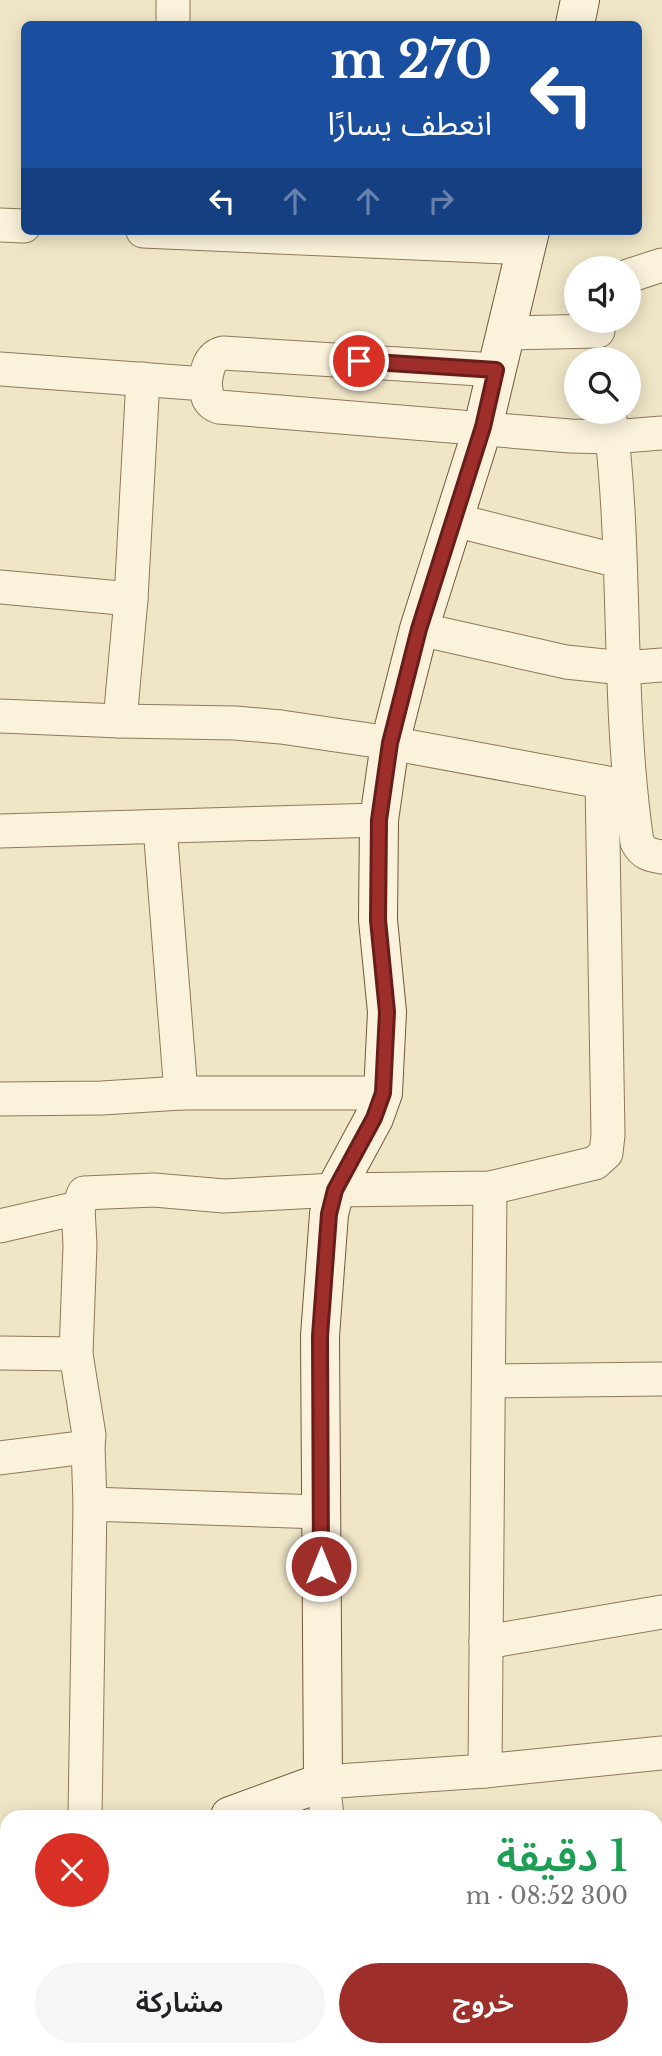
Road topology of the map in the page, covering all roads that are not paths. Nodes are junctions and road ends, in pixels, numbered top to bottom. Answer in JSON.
{"nodes":[{"id":1,"x":173,"y":0,"type":"edge"},
{"id":2,"x":556,"y":0,"type":"edge"},
{"id":3,"x":580,"y":0,"type":"edge"},
{"id":4,"x":173,"y":21,"type":"edge"},
{"id":5,"x":576,"y":21,"type":"edge"},
{"id":6,"x":0,"y":226,"type":"edge"},
{"id":7,"x":21,"y":226,"type":"edge"},
{"id":8,"x":324,"y":235,"type":"edge"},
{"id":9,"x":529,"y":240,"type":"edge"},
{"id":10,"x":662,"y":265,"type":"edge"},
{"id":11,"x":641,"y":272,"type":"edge"},
{"id":12,"x":504,"y":333,"type":"junction"},
{"id":13,"x":599,"y":337,"type":"edge"},
{"id":14,"x":0,"y":369,"type":"edge"},
{"id":15,"x":496,"y":370,"type":"junction"},
{"id":16,"x":143,"y":379,"type":"junction"},
{"id":17,"x":205,"y":384,"type":"junction"},
{"id":18,"x":611,"y":424,"type":"edge"},
{"id":19,"x":483,"y":427,"type":"junction"},
{"id":20,"x":662,"y":433,"type":"edge"},
{"id":21,"x":454,"y":520,"type":"junction"},
{"id":22,"x":619,"y":561,"type":"junction"},
{"id":23,"x":0,"y":587,"type":"edge"},
{"id":24,"x":131,"y":599,"type":"junction"},
{"id":25,"x":419,"y":629,"type":"junction"},
{"id":26,"x":662,"y":665,"type":"edge"},
{"id":27,"x":623,"y":668,"type":"junction"},
{"id":28,"x":0,"y":716,"type":"edge"},
{"id":29,"x":120,"y":722,"type":"junction"},
{"id":30,"x":390,"y":743,"type":"junction"},
{"id":31,"x":615,"y":784,"type":"junction"},
{"id":32,"x":379,"y":820,"type":"junction"},
{"id":33,"x":160,"y":827,"type":"junction"},
{"id":34,"x":0,"y":831,"type":"edge"},
{"id":35,"x":662,"y":857,"type":"edge"},
{"id":36,"x":181,"y":1093,"type":"junction"},
{"id":37,"x":383,"y":1093,"type":"junction"},
{"id":38,"x":0,"y":1099,"type":"edge"},
{"id":39,"x":490,"y":1188,"type":"junction"},
{"id":40,"x":335,"y":1190,"type":"junction"},
{"id":41,"x":78,"y":1208,"type":"junction"},
{"id":42,"x":0,"y":1226,"type":"edge"},
{"id":43,"x":0,"y":1353,"type":"edge"},
{"id":44,"x":76,"y":1354,"type":"junction"},
{"id":45,"x":662,"y":1379,"type":"edge"},
{"id":46,"x":489,"y":1381,"type":"junction"},
{"id":47,"x":88,"y":1445,"type":"junction"},
{"id":48,"x":0,"y":1458,"type":"edge"},
{"id":49,"x":90,"y":1504,"type":"junction"},
{"id":50,"x":321,"y":1512,"type":"junction"},
{"id":51,"x":662,"y":1612,"type":"edge"},
{"id":52,"x":486,"y":1642,"type":"junction"},
{"id":53,"x":662,"y":1753,"type":"edge"},
{"id":54,"x":485,"y":1771,"type":"junction"},
{"id":55,"x":325,"y":1799,"type":"edge"},
{"id":56,"x":85,"y":1810,"type":"edge"},
{"id":57,"x":264,"y":1810,"type":"edge"}],
"edges":[{"from":1,"to":4,"type":"street"},
{"from":2,"to":3,"type":"street"},
{"from":3,"to":5,"type":"street"},
{"from":6,"to":7,"type":"street"},
{"from":8,"to":9,"type":"street"},
{"from":9,"to":12,"type":"street"},
{"from":10,"to":11,"type":"street"},
{"from":12,"to":13,"type":"street"},
{"from":12,"to":15,"type":"street"},
{"from":14,"to":16,"type":"street"},
{"from":15,"to":17,"type":"street"},
{"from":15,"to":19,"type":"street"},
{"from":16,"to":17,"type":"street"},
{"from":16,"to":24,"type":"street"},
{"from":17,"to":19,"type":"street"},
{"from":18,"to":19,"type":"street"},
{"from":18,"to":20,"type":"street"},
{"from":18,"to":22,"type":"street"},
{"from":19,"to":21,"type":"street"},
{"from":21,"to":22,"type":"street"},
{"from":21,"to":25,"type":"street"},
{"from":22,"to":27,"type":"street"},
{"from":23,"to":24,"type":"street"},
{"from":24,"to":29,"type":"street"},
{"from":25,"to":27,"type":"street"},
{"from":25,"to":30,"type":"street"},
{"from":26,"to":27,"type":"street"},
{"from":27,"to":31,"type":"street"},
{"from":28,"to":29,"type":"street"},
{"from":29,"to":30,"type":"street"},
{"from":30,"to":31,"type":"street"},
{"from":30,"to":32,"type":"street"},
{"from":31,"to":35,"type":"street"},
{"from":31,"to":39,"type":"street"},
{"from":32,"to":33,"type":"street"},
{"from":32,"to":37,"type":"street"},
{"from":33,"to":34,"type":"street"},
{"from":33,"to":36,"type":"street"},
{"from":36,"to":37,"type":"street"},
{"from":36,"to":38,"type":"street"},
{"from":37,"to":40,"type":"street"},
{"from":39,"to":40,"type":"street"},
{"from":39,"to":46,"type":"street"},
{"from":40,"to":41,"type":"street"},
{"from":40,"to":50,"type":"street"},
{"from":41,"to":42,"type":"street"},
{"from":41,"to":44,"type":"street"},
{"from":43,"to":44,"type":"street"},
{"from":44,"to":47,"type":"street"},
{"from":45,"to":46,"type":"street"},
{"from":46,"to":52,"type":"street"},
{"from":47,"to":48,"type":"street"},
{"from":47,"to":49,"type":"street"},
{"from":49,"to":50,"type":"street"},
{"from":49,"to":56,"type":"street"},
{"from":50,"to":55,"type":"street"},
{"from":51,"to":52,"type":"street"},
{"from":52,"to":54,"type":"street"},
{"from":53,"to":54,"type":"street"},
{"from":54,"to":55,"type":"street"},
{"from":55,"to":57,"type":"street"}]}
